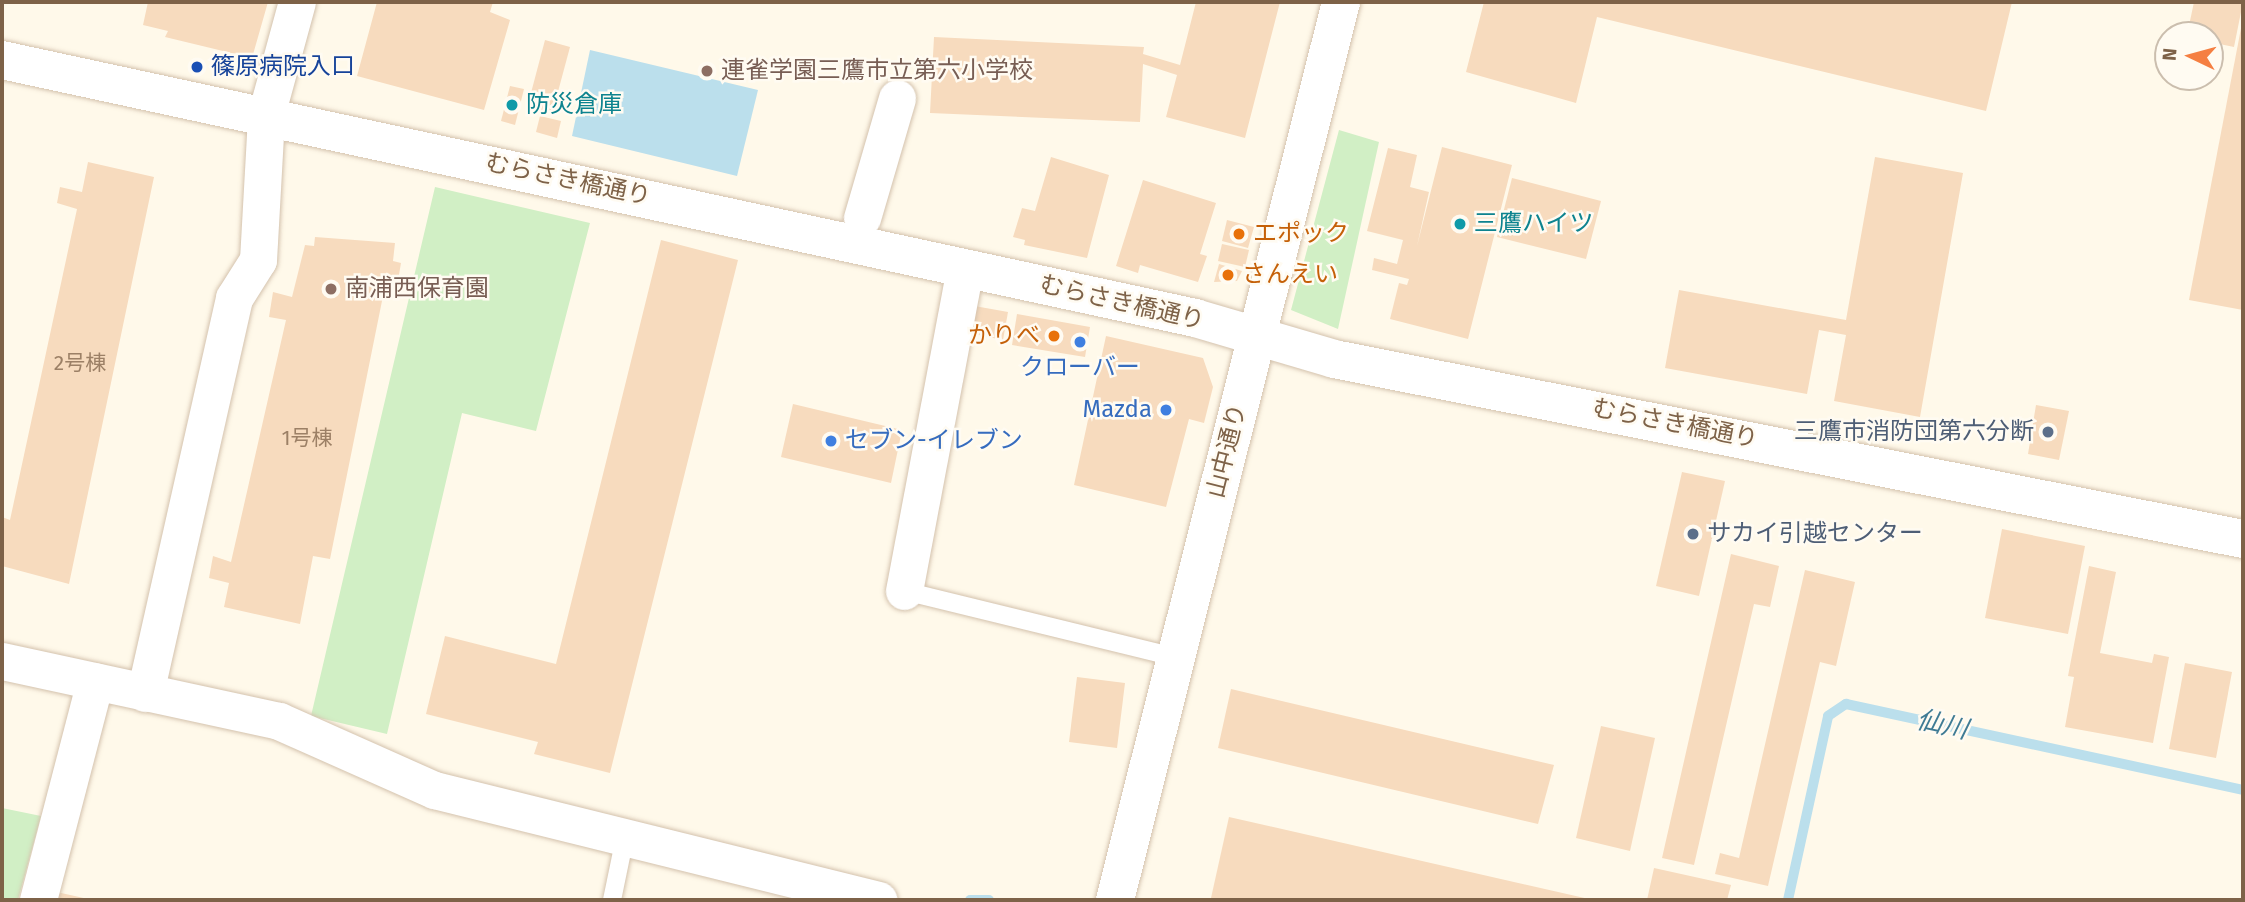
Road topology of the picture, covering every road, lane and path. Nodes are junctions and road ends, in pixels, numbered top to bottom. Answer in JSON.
{"nodes":[{"id":1,"x":297,"y":2,"type":"edge"},
{"id":2,"x":1341,"y":2,"type":"edge"},
{"id":3,"x":2,"y":60,"type":"edge"},
{"id":4,"x":897,"y":98,"type":"dead end"},
{"id":5,"x":266,"y":114,"type":"junction"},
{"id":6,"x":862,"y":218,"type":"dead end"},
{"id":7,"x":965,"y":268,"type":"junction"},
{"id":8,"x":1256,"y":336,"type":"junction"},
{"id":9,"x":2243,"y":538,"type":"edge"},
{"id":10,"x":904,"y":591,"type":"joint"},
{"id":11,"x":1175,"y":657,"type":"junction"},
{"id":12,"x":2,"y":661,"type":"edge"},
{"id":13,"x":95,"y":681,"type":"junction"},
{"id":14,"x":145,"y":692,"type":"junction"},
{"id":15,"x":625,"y":837,"type":"junction"},
{"id":16,"x":38,"y":900,"type":"edge"},
{"id":17,"x":612,"y":900,"type":"edge"},
{"id":18,"x":879,"y":900,"type":"edge"},
{"id":19,"x":1115,"y":900,"type":"edge"}],
"edges":[{"from":1,"to":5,"type":"street"},
{"from":2,"to":8,"type":"street","name":"山中通り"},
{"from":3,"to":5,"type":"street","name":"むらさき橋通り"},
{"from":4,"to":6,"type":"street"},
{"from":5,"to":7,"type":"street","name":"むらさき橋通り"},
{"from":5,"to":14,"type":"street"},
{"from":7,"to":8,"type":"street","name":"むらさき橋通り"},
{"from":7,"to":10,"type":"street"},
{"from":8,"to":9,"type":"street","name":"むらさき橋通り"},
{"from":8,"to":11,"type":"street","name":"山中通り"},
{"from":10,"to":11,"type":"lane"},
{"from":11,"to":19,"type":"street","name":"山中通り"},
{"from":12,"to":13,"type":"street"},
{"from":13,"to":14,"type":"street"},
{"from":13,"to":16,"type":"street"},
{"from":14,"to":15,"type":"street"},
{"from":15,"to":17,"type":"lane"},
{"from":15,"to":18,"type":"street"}]}
